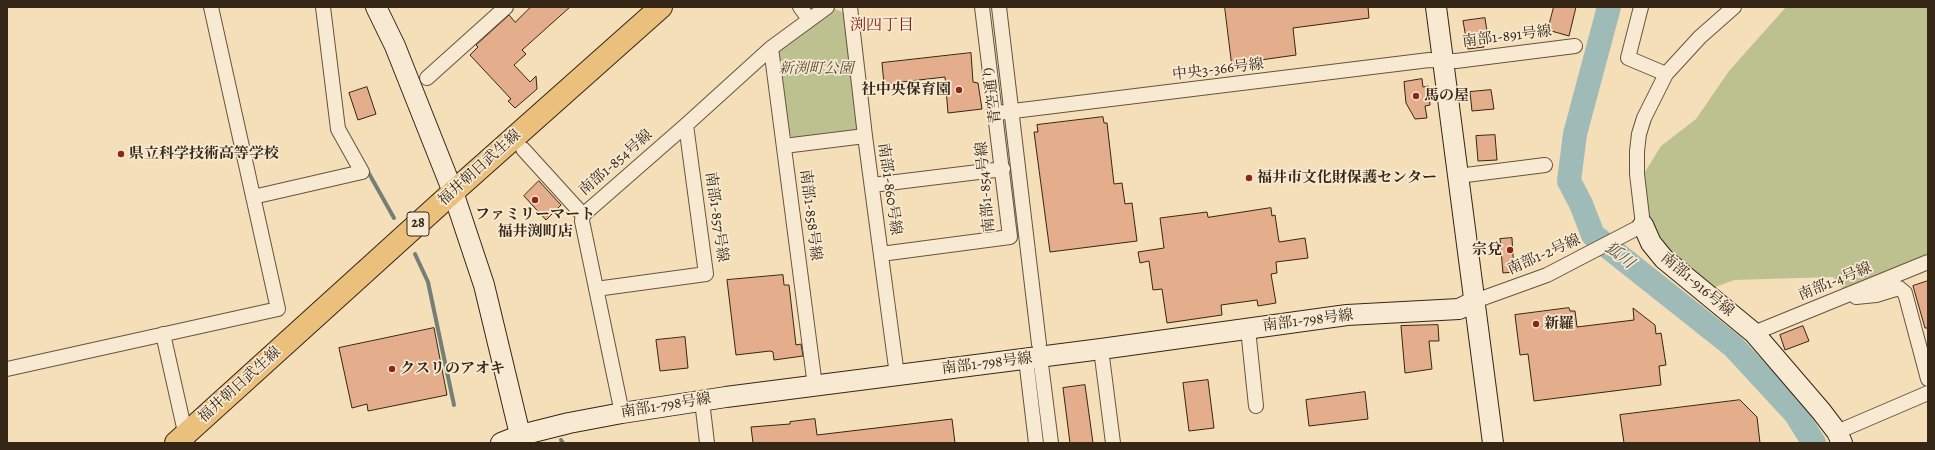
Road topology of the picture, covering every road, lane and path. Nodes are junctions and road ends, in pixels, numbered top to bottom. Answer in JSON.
{"nodes":[{"id":1,"x":211,"y":7,"type":"edge"},
{"id":2,"x":323,"y":7,"type":"edge"},
{"id":3,"x":376,"y":7,"type":"edge"},
{"id":4,"x":506,"y":7,"type":"edge"},
{"id":5,"x":661,"y":7,"type":"edge"},
{"id":6,"x":800,"y":7,"type":"edge"},
{"id":7,"x":827,"y":7,"type":"edge"},
{"id":8,"x":850,"y":7,"type":"edge"},
{"id":9,"x":982,"y":7,"type":"edge"},
{"id":10,"x":999,"y":7,"type":"edge"},
{"id":11,"x":1436,"y":7,"type":"edge"},
{"id":12,"x":1641,"y":7,"type":"edge"},
{"id":13,"x":1734,"y":7,"type":"edge"},
{"id":14,"x":491,"y":13,"type":"edge"},
{"id":15,"x":809,"y":19,"type":"junction"},
{"id":16,"x":1575,"y":46,"type":"dead end"},
{"id":17,"x":771,"y":48,"type":"junction"},
{"id":18,"x":1443,"y":60,"type":"junction"},
{"id":19,"x":1666,"y":74,"type":"junction"},
{"id":20,"x":428,"y":78,"type":"dead end"},
{"id":21,"x":1012,"y":112,"type":"junction"},
{"id":22,"x":997,"y":114,"type":"junction"},
{"id":23,"x":686,"y":125,"type":"junction"},
{"id":24,"x":865,"y":136,"type":"junction"},
{"id":25,"x":784,"y":146,"type":"junction"},
{"id":26,"x":523,"y":149,"type":"dead end"},
{"id":27,"x":1545,"y":165,"type":"dead end"},
{"id":28,"x":1003,"y":169,"type":"junction"},
{"id":29,"x":1458,"y":176,"type":"junction"},
{"id":30,"x":872,"y":185,"type":"junction"},
{"id":31,"x":453,"y":192,"type":"junction"},
{"id":32,"x":253,"y":197,"type":"junction"},
{"id":33,"x":583,"y":215,"type":"junction"},
{"id":34,"x":1643,"y":225,"type":"junction"},
{"id":35,"x":881,"y":254,"type":"junction"},
{"id":36,"x":1928,"y":262,"type":"edge"},
{"id":37,"x":596,"y":289,"type":"junction"},
{"id":38,"x":1836,"y":300,"type":"junction"},
{"id":39,"x":1475,"y":301,"type":"junction"},
{"id":40,"x":1248,"y":329,"type":"junction"},
{"id":41,"x":1754,"y":333,"type":"junction"},
{"id":42,"x":163,"y":334,"type":"junction"},
{"id":43,"x":1039,"y":344,"type":"dead end"},
{"id":44,"x":1101,"y":349,"type":"junction"},
{"id":45,"x":1034,"y":361,"type":"junction"},
{"id":46,"x":7,"y":369,"type":"edge"},
{"id":47,"x":897,"y":375,"type":"junction"},
{"id":48,"x":1928,"y":379,"type":"edge"},
{"id":49,"x":815,"y":386,"type":"junction"},
{"id":50,"x":1928,"y":393,"type":"edge"},
{"id":51,"x":702,"y":401,"type":"junction"},
{"id":52,"x":1256,"y":406,"type":"dead end"},
{"id":53,"x":622,"y":413,"type":"junction"},
{"id":54,"x":1840,"y":437,"type":"edge"},
{"id":55,"x":522,"y":439,"type":"edge"},
{"id":56,"x":183,"y":440,"type":"edge"},
{"id":57,"x":501,"y":443,"type":"edge"},
{"id":58,"x":707,"y":443,"type":"edge"},
{"id":59,"x":1036,"y":443,"type":"edge"},
{"id":60,"x":1051,"y":443,"type":"edge"},
{"id":61,"x":1113,"y":443,"type":"edge"},
{"id":62,"x":1493,"y":443,"type":"edge"}],
"edges":[{"from":1,"to":32,"type":"street"},
{"from":2,"to":32,"type":"street"},
{"from":3,"to":31,"type":"street"},
{"from":4,"to":14,"type":"street"},
{"from":5,"to":31,"type":"main road","name":"福井朝日武生線","number":"28"},
{"from":6,"to":15,"type":"street"},
{"from":7,"to":15,"type":"street","name":"南部1-854号線"},
{"from":8,"to":24,"type":"street","name":"南部1-860号線"},
{"from":9,"to":22,"type":"street","name":"南部1-854号線"},
{"from":10,"to":21,"type":"street","name":"青空通り"},
{"from":11,"to":18,"type":"street"},
{"from":12,"to":19,"type":"street"},
{"from":13,"to":19,"type":"street","name":"南部1-916号線"},
{"from":14,"to":20,"type":"street"},
{"from":15,"to":17,"type":"street","name":"南部1-854号線"},
{"from":16,"to":18,"type":"street","name":"南部1-891号線"},
{"from":17,"to":23,"type":"street","name":"南部1-854号線"},
{"from":17,"to":25,"type":"street","name":"南部1-858号線"},
{"from":18,"to":21,"type":"street","name":"中央3-366号線"},
{"from":18,"to":29,"type":"street"},
{"from":19,"to":34,"type":"street","name":"南部1-916号線"},
{"from":21,"to":22,"type":"street","name":"中央3-366号線"},
{"from":21,"to":43,"type":"street","name":"青空通り"},
{"from":22,"to":28,"type":"street","name":"南部1-854号線"},
{"from":23,"to":33,"type":"street","name":"南部1-854号線"},
{"from":23,"to":37,"type":"street","name":"南部1-857号線"},
{"from":24,"to":25,"type":"street"},
{"from":24,"to":30,"type":"street","name":"南部1-860号線"},
{"from":25,"to":49,"type":"street","name":"南部1-858号線"},
{"from":26,"to":33,"type":"street"},
{"from":27,"to":29,"type":"street"},
{"from":28,"to":30,"type":"street"},
{"from":28,"to":35,"type":"street","name":"南部1-854号線"},
{"from":29,"to":39,"type":"street"},
{"from":30,"to":35,"type":"street","name":"南部1-860号線"},
{"from":31,"to":55,"type":"street"},
{"from":31,"to":56,"type":"main road","name":"福井朝日武生線","number":"28"},
{"from":32,"to":42,"type":"street"},
{"from":33,"to":37,"type":"street","name":"南部1-854号線"},
{"from":34,"to":39,"type":"street","name":"南部1-2号線"},
{"from":34,"to":41,"type":"street","name":"南部1-916号線"},
{"from":35,"to":47,"type":"street","name":"南部1-860号線"},
{"from":36,"to":38,"type":"street","name":"南部1-4号線"},
{"from":37,"to":53,"type":"street","name":"南部1-854号線"},
{"from":38,"to":41,"type":"street","name":"南部1-4号線"},
{"from":38,"to":48,"type":"street"},
{"from":39,"to":40,"type":"street","name":"南部1-798号線"},
{"from":39,"to":62,"type":"street"},
{"from":40,"to":44,"type":"street","name":"南部1-798号線"},
{"from":40,"to":52,"type":"street"},
{"from":41,"to":54,"type":"street","name":"南部1-916号線"},
{"from":42,"to":46,"type":"street"},
{"from":42,"to":56,"type":"street"},
{"from":44,"to":45,"type":"street","name":"南部1-798号線"},
{"from":44,"to":61,"type":"street"},
{"from":45,"to":47,"type":"street","name":"南部1-798号線"},
{"from":45,"to":59,"type":"street"},
{"from":45,"to":60,"type":"street"},
{"from":47,"to":49,"type":"street","name":"南部1-798号線"},
{"from":49,"to":51,"type":"street","name":"南部1-798号線"},
{"from":50,"to":54,"type":"street"},
{"from":51,"to":53,"type":"street","name":"南部1-798号線"},
{"from":51,"to":58,"type":"street"},
{"from":53,"to":55,"type":"street","name":"南部1-798号線"},
{"from":55,"to":57,"type":"street","name":"南部1-798号線"}]}
